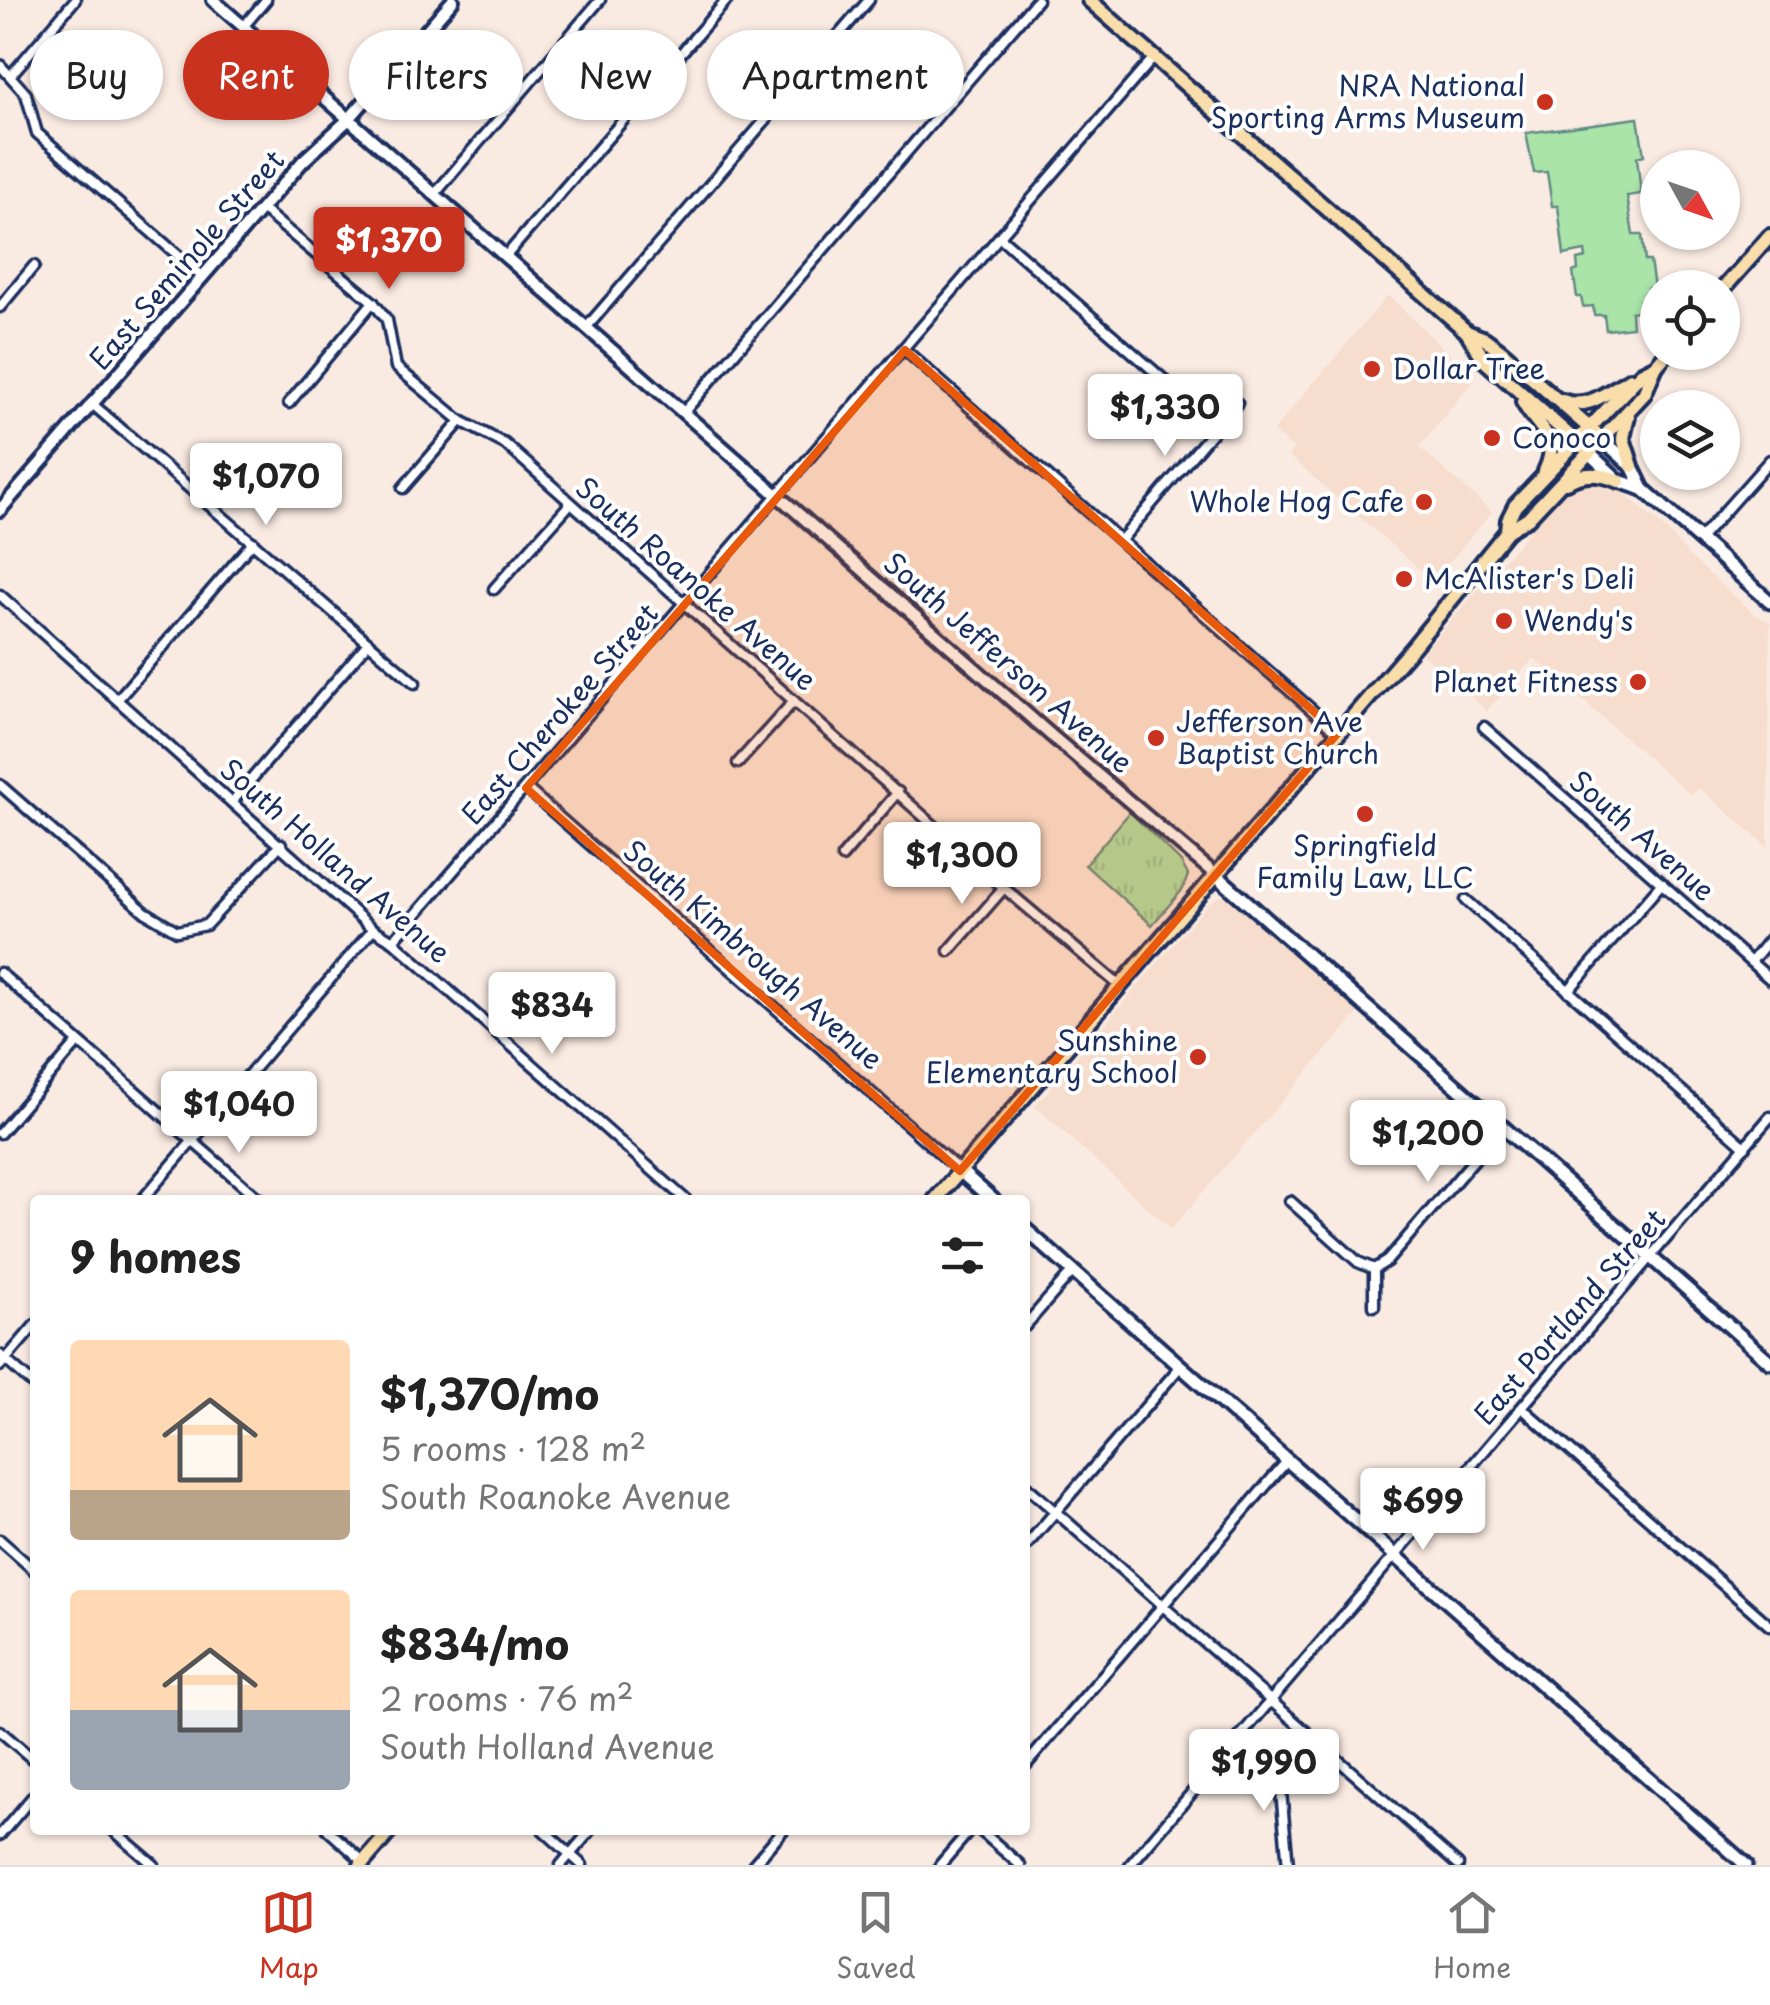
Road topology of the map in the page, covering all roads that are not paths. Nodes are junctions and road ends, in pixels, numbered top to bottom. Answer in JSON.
{"nodes":[{"id":1,"x":75,"y":0,"type":"edge"},
{"id":2,"x":213,"y":0,"type":"edge"},
{"id":3,"x":266,"y":0,"type":"edge"},
{"id":4,"x":453,"y":0,"type":"edge"},
{"id":5,"x":600,"y":0,"type":"edge"},
{"id":6,"x":727,"y":0,"type":"edge"},
{"id":7,"x":870,"y":0,"type":"edge"},
{"id":8,"x":1037,"y":0,"type":"edge"},
{"id":9,"x":1089,"y":0,"type":"edge"},
{"id":10,"x":244,"y":27,"type":"junction"},
{"id":11,"x":427,"y":30,"type":"edge"},
{"id":12,"x":1155,"y":56,"type":"junction"},
{"id":13,"x":0,"y":65,"type":"edge"},
{"id":14,"x":11,"y":74,"type":"junction"},
{"id":15,"x":349,"y":119,"type":"joint"},
{"id":16,"x":350,"y":120,"type":"edge"},
{"id":17,"x":434,"y":195,"type":"junction"},
{"id":18,"x":263,"y":210,"type":"junction"},
{"id":19,"x":1770,"y":236,"type":"edge"},
{"id":20,"x":1000,"y":238,"type":"junction"},
{"id":21,"x":505,"y":256,"type":"junction"},
{"id":22,"x":34,"y":266,"type":"dead end"},
{"id":23,"x":1740,"y":270,"type":"edge"},
{"id":24,"x":203,"y":276,"type":"junction"},
{"id":25,"x":0,"y":290,"type":"edge"},
{"id":26,"x":9,"y":297,"type":"junction"},
{"id":27,"x":373,"y":302,"type":"junction"},
{"id":28,"x":0,"y":307,"type":"edge"},
{"id":29,"x":586,"y":328,"type":"junction"},
{"id":30,"x":1467,"y":332,"type":"junction"},
{"id":31,"x":904,"y":350,"type":"junction"},
{"id":32,"x":1648,"y":370,"type":"edge"},
{"id":33,"x":1655,"y":370,"type":"edge"},
{"id":34,"x":1642,"y":373,"type":"junction"},
{"id":35,"x":1517,"y":391,"type":"junction"},
{"id":36,"x":1552,"y":394,"type":"junction"},
{"id":37,"x":289,"y":402,"type":"dead end"},
{"id":38,"x":1237,"y":403,"type":"dead end"},
{"id":39,"x":91,"y":404,"type":"junction"},
{"id":40,"x":1633,"y":405,"type":"junction"},
{"id":41,"x":684,"y":412,"type":"junction"},
{"id":42,"x":461,"y":421,"type":"junction"},
{"id":43,"x":1217,"y":426,"type":"junction"},
{"id":44,"x":1590,"y":428,"type":"junction"},
{"id":45,"x":1602,"y":438,"type":"junction"},
{"id":46,"x":1576,"y":442,"type":"junction"},
{"id":47,"x":1588,"y":454,"type":"junction"},
{"id":48,"x":1770,"y":460,"type":"edge"},
{"id":49,"x":1632,"y":466,"type":"junction"},
{"id":50,"x":1542,"y":477,"type":"junction"},
{"id":51,"x":1619,"y":481,"type":"junction"},
{"id":52,"x":1640,"y":483,"type":"edge"},
{"id":53,"x":403,"y":488,"type":"dead end"},
{"id":54,"x":1640,"y":488,"type":"edge"},
{"id":55,"x":1556,"y":489,"type":"junction"},
{"id":56,"x":1644,"y":490,"type":"edge"},
{"id":57,"x":778,"y":495,"type":"junction"},
{"id":58,"x":570,"y":504,"type":"junction"},
{"id":59,"x":0,"y":510,"type":"edge"},
{"id":60,"x":1507,"y":531,"type":"junction"},
{"id":61,"x":1121,"y":540,"type":"junction"},
{"id":62,"x":1700,"y":540,"type":"junction"},
{"id":63,"x":254,"y":542,"type":"junction"},
{"id":64,"x":494,"y":589,"type":"dead end"},
{"id":65,"x":0,"y":595,"type":"edge"},
{"id":66,"x":1770,"y":602,"type":"edge"},
{"id":67,"x":684,"y":605,"type":"junction"},
{"id":68,"x":368,"y":643,"type":"junction"},
{"id":69,"x":415,"y":683,"type":"dead end"},
{"id":70,"x":118,"y":699,"type":"junction"},
{"id":71,"x":794,"y":701,"type":"junction"},
{"id":72,"x":1484,"y":727,"type":"dead end"},
{"id":73,"x":1338,"y":733,"type":"junction"},
{"id":74,"x":738,"y":763,"type":"dead end"},
{"id":75,"x":0,"y":786,"type":"edge"},
{"id":76,"x":526,"y":788,"type":"junction"},
{"id":77,"x":898,"y":792,"type":"junction"},
{"id":78,"x":232,"y":802,"type":"junction"},
{"id":79,"x":281,"y":844,"type":"junction"},
{"id":80,"x":842,"y":857,"type":"dead end"},
{"id":81,"x":1216,"y":875,"type":"junction"},
{"id":82,"x":1662,"y":883,"type":"junction"},
{"id":83,"x":1004,"y":888,"type":"junction"},
{"id":84,"x":1466,"y":900,"type":"dead end"},
{"id":85,"x":374,"y":929,"type":"junction"},
{"id":86,"x":1770,"y":939,"type":"edge"},
{"id":87,"x":393,"y":941,"type":"junction"},
{"id":88,"x":948,"y":951,"type":"dead end"},
{"id":89,"x":1751,"y":962,"type":"junction"},
{"id":90,"x":0,"y":973,"type":"edge"},
{"id":91,"x":1770,"y":979,"type":"edge"},
{"id":92,"x":1120,"y":986,"type":"junction"},
{"id":93,"x":1568,"y":991,"type":"junction"},
{"id":94,"x":78,"y":1042,"type":"junction"},
{"id":95,"x":1770,"y":1117,"type":"edge"},
{"id":96,"x":1504,"y":1126,"type":"junction"},
{"id":97,"x":0,"y":1133,"type":"edge"},
{"id":98,"x":193,"y":1140,"type":"junction"},
{"id":99,"x":1744,"y":1147,"type":"junction"},
{"id":100,"x":960,"y":1171,"type":"junction"},
{"id":101,"x":146,"y":1195,"type":"edge"},
{"id":102,"x":254,"y":1195,"type":"edge"},
{"id":103,"x":680,"y":1195,"type":"edge"},
{"id":104,"x":939,"y":1195,"type":"edge"},
{"id":105,"x":987,"y":1195,"type":"edge"},
{"id":106,"x":1290,"y":1201,"type":"dead end"},
{"id":107,"x":1030,"y":1234,"type":"edge"},
{"id":108,"x":1651,"y":1257,"type":"junction"},
{"id":109,"x":1374,"y":1269,"type":"junction"},
{"id":110,"x":1072,"y":1272,"type":"junction"},
{"id":111,"x":1374,"y":1306,"type":"dead end"},
{"id":112,"x":1030,"y":1320,"type":"edge"},
{"id":113,"x":30,"y":1330,"type":"edge"},
{"id":114,"x":2,"y":1360,"type":"edge"},
{"id":115,"x":1770,"y":1362,"type":"edge"},
{"id":116,"x":1180,"y":1367,"type":"junction"},
{"id":117,"x":30,"y":1382,"type":"edge"},
{"id":118,"x":1522,"y":1408,"type":"junction"},
{"id":119,"x":1287,"y":1461,"type":"junction"},
{"id":120,"x":1030,"y":1490,"type":"edge"},
{"id":121,"x":1055,"y":1512,"type":"junction"},
{"id":122,"x":0,"y":1540,"type":"edge"},
{"id":123,"x":1030,"y":1541,"type":"edge"},
{"id":124,"x":1395,"y":1556,"type":"junction"},
{"id":125,"x":30,"y":1567,"type":"edge"},
{"id":126,"x":1163,"y":1606,"type":"junction"},
{"id":127,"x":1770,"y":1626,"type":"edge"},
{"id":128,"x":1271,"y":1701,"type":"junction"},
{"id":129,"x":0,"y":1730,"type":"edge"},
{"id":130,"x":30,"y":1757,"type":"edge"},
{"id":131,"x":1030,"y":1760,"type":"edge"},
{"id":132,"x":1278,"y":1760,"type":"dead end"},
{"id":133,"x":30,"y":1800,"type":"edge"},
{"id":134,"x":0,"y":1835,"type":"edge"},
{"id":135,"x":120,"y":1835,"type":"edge"},
{"id":136,"x":333,"y":1835,"type":"edge"},
{"id":137,"x":387,"y":1835,"type":"edge"},
{"id":138,"x":549,"y":1835,"type":"edge"},
{"id":139,"x":587,"y":1835,"type":"edge"},
{"id":140,"x":779,"y":1835,"type":"edge"},
{"id":141,"x":966,"y":1835,"type":"edge"},
{"id":142,"x":986,"y":1835,"type":"edge"},
{"id":143,"x":570,"y":1854,"type":"junction"},
{"id":144,"x":363,"y":1864,"type":"edge"},
{"id":145,"x":154,"y":1865,"type":"edge"},
{"id":146,"x":561,"y":1865,"type":"edge"},
{"id":147,"x":582,"y":1865,"type":"edge"},
{"id":148,"x":753,"y":1865,"type":"edge"},
{"id":149,"x":940,"y":1865,"type":"edge"},
{"id":150,"x":1020,"y":1865,"type":"edge"},
{"id":151,"x":1130,"y":1865,"type":"edge"},
{"id":152,"x":1289,"y":1865,"type":"edge"},
{"id":153,"x":1458,"y":1865,"type":"edge"},
{"id":154,"x":1746,"y":1865,"type":"edge"}],
"edges":[{"from":1,"to":14,"type":"street"},
{"from":2,"to":10,"type":"street","name":"South Jefferson Avenue"},
{"from":3,"to":10,"type":"street"},
{"from":4,"to":11,"type":"street","name":"East Seminole Street"},
{"from":5,"to":17,"type":"street"},
{"from":6,"to":21,"type":"street"},
{"from":7,"to":29,"type":"street"},
{"from":8,"to":41,"type":"street"},
{"from":9,"to":12,"type":"main road"},
{"from":10,"to":15,"type":"street","name":"South Jefferson Avenue"},
{"from":12,"to":20,"type":"street","name":"East Cherokee Street"},
{"from":12,"to":30,"type":"main road"},
{"from":13,"to":14,"type":"street"},
{"from":14,"to":24,"type":"street"},
{"from":15,"to":18,"type":"street","name":"East Seminole Street"},
{"from":16,"to":17,"type":"street","name":"South Jefferson Avenue"},
{"from":17,"to":21,"type":"street","name":"South Jefferson Avenue"},
{"from":18,"to":24,"type":"street","name":"East Seminole Street"},
{"from":18,"to":27,"type":"street","name":"South Roanoke Avenue"},
{"from":19,"to":23,"type":"main road"},
{"from":20,"to":31,"type":"street","name":"East Cherokee Street"},
{"from":20,"to":43,"type":"street"},
{"from":21,"to":29,"type":"street","name":"South Jefferson Avenue"},
{"from":22,"to":26,"type":"street"},
{"from":24,"to":39,"type":"street","name":"East Seminole Street"},
{"from":25,"to":26,"type":"street"},
{"from":26,"to":28,"type":"street"},
{"from":27,"to":37,"type":"street"},
{"from":27,"to":42,"type":"street","name":"South Roanoke Avenue"},
{"from":29,"to":41,"type":"street","name":"South Jefferson Avenue"},
{"from":30,"to":35,"type":"main road"},
{"from":30,"to":36,"type":"main road"},
{"from":31,"to":57,"type":"street","name":"East Cherokee Street"},
{"from":31,"to":61,"type":"street"},
{"from":32,"to":34,"type":"main road"},
{"from":33,"to":40,"type":"main road"},
{"from":34,"to":36,"type":"main road"},
{"from":34,"to":44,"type":"main road"},
{"from":35,"to":46,"type":"main road"},
{"from":35,"to":50,"type":"main road"},
{"from":36,"to":44,"type":"main road"},
{"from":38,"to":43,"type":"street"},
{"from":39,"to":59,"type":"street","name":"East Seminole Street"},
{"from":39,"to":63,"type":"street"},
{"from":40,"to":45,"type":"main road"},
{"from":40,"to":49,"type":"main road"},
{"from":41,"to":57,"type":"street","name":"South Jefferson Avenue"},
{"from":42,"to":53,"type":"street"},
{"from":42,"to":58,"type":"street","name":"South Roanoke Avenue"},
{"from":43,"to":61,"type":"street"},
{"from":44,"to":45,"type":"main road"},
{"from":44,"to":46,"type":"main road"},
{"from":45,"to":47,"type":"main road"},
{"from":45,"to":49,"type":"main road"},
{"from":46,"to":47,"type":"main road"},
{"from":46,"to":50,"type":"main road"},
{"from":47,"to":51,"type":"main road"},
{"from":47,"to":55,"type":"main road"},
{"from":48,"to":62,"type":"street"},
{"from":49,"to":52,"type":"main road"},
{"from":50,"to":60,"type":"main road"},
{"from":51,"to":54,"type":"main road"},
{"from":51,"to":55,"type":"main road"},
{"from":55,"to":60,"type":"main road"},
{"from":56,"to":62,"type":"main road"},
{"from":57,"to":67,"type":"street","name":"East Cherokee Street"},
{"from":57,"to":81,"type":"street","name":"South Jefferson Avenue"},
{"from":58,"to":64,"type":"street"},
{"from":58,"to":67,"type":"street","name":"South Roanoke Avenue"},
{"from":60,"to":73,"type":"main road"},
{"from":61,"to":73,"type":"street"},
{"from":62,"to":66,"type":"main road"},
{"from":63,"to":68,"type":"street"},
{"from":63,"to":70,"type":"street"},
{"from":65,"to":70,"type":"street","name":"South Holland Avenue"},
{"from":67,"to":71,"type":"street","name":"South Roanoke Avenue"},
{"from":67,"to":76,"type":"street","name":"East Cherokee Street"},
{"from":68,"to":69,"type":"street"},
{"from":68,"to":78,"type":"street"},
{"from":70,"to":78,"type":"street","name":"South Holland Avenue"},
{"from":71,"to":74,"type":"street"},
{"from":71,"to":77,"type":"street","name":"South Roanoke Avenue"},
{"from":72,"to":82,"type":"street","name":"South Avenue"},
{"from":73,"to":81,"type":"main road"},
{"from":75,"to":79,"type":"street"},
{"from":76,"to":87,"type":"street","name":"East Cherokee Street"},
{"from":76,"to":100,"type":"street","name":"South Kimbrough Avenue"},
{"from":77,"to":80,"type":"street"},
{"from":77,"to":83,"type":"street","name":"South Roanoke Avenue"},
{"from":78,"to":79,"type":"street","name":"South Holland Avenue"},
{"from":79,"to":85,"type":"street","name":"South Holland Avenue"},
{"from":81,"to":92,"type":"main road"},
{"from":81,"to":96,"type":"main road","name":"South Jefferson Avenue"},
{"from":82,"to":89,"type":"street","name":"South Avenue"},
{"from":82,"to":93,"type":"street"},
{"from":83,"to":88,"type":"street"},
{"from":83,"to":92,"type":"street","name":"South Roanoke Avenue"},
{"from":84,"to":93,"type":"street"},
{"from":85,"to":87,"type":"street","name":"South Holland Avenue"},
{"from":85,"to":98,"type":"street"},
{"from":86,"to":89,"type":"street"},
{"from":87,"to":103,"type":"street","name":"South Holland Avenue"},
{"from":89,"to":91,"type":"street","name":"South Avenue"},
{"from":90,"to":94,"type":"street"},
{"from":92,"to":100,"type":"main road"},
{"from":93,"to":99,"type":"street"},
{"from":94,"to":97,"type":"street"},
{"from":94,"to":98,"type":"street"},
{"from":95,"to":99,"type":"street","name":"East Portland Street"},
{"from":96,"to":108,"type":"main road","name":"South Jefferson Avenue"},
{"from":96,"to":109,"type":"street"},
{"from":98,"to":101,"type":"street"},
{"from":98,"to":102,"type":"street"},
{"from":99,"to":108,"type":"street","name":"East Portland Street"},
{"from":100,"to":104,"type":"main road"},
{"from":100,"to":105,"type":"main road","name":"South Kimbrough Avenue"},
{"from":106,"to":109,"type":"street"},
{"from":107,"to":110,"type":"main road"},
{"from":108,"to":115,"type":"main road","name":"South Jefferson Avenue"},
{"from":108,"to":118,"type":"street","name":"East Portland Street"},
{"from":109,"to":111,"type":"street"},
{"from":110,"to":112,"type":"street"},
{"from":110,"to":116,"type":"main road"},
{"from":113,"to":114,"type":"street"},
{"from":114,"to":117,"type":"street"},
{"from":116,"to":119,"type":"main road"},
{"from":116,"to":121,"type":"street"},
{"from":118,"to":124,"type":"street","name":"East Portland Street"},
{"from":118,"to":127,"type":"street"},
{"from":119,"to":124,"type":"main road"},
{"from":119,"to":126,"type":"street"},
{"from":120,"to":121,"type":"street"},
{"from":121,"to":123,"type":"street"},
{"from":121,"to":126,"type":"street"},
{"from":122,"to":125,"type":"street"},
{"from":124,"to":128,"type":"street","name":"East Portland Street"},
{"from":124,"to":154,"type":"main road"},
{"from":126,"to":128,"type":"street"},
{"from":126,"to":131,"type":"street"},
{"from":128,"to":151,"type":"street","name":"East Portland Street"},
{"from":128,"to":153,"type":"street"},
{"from":129,"to":130,"type":"street"},
{"from":132,"to":152,"type":"street"},
{"from":133,"to":134,"type":"street"},
{"from":135,"to":145,"type":"street"},
{"from":136,"to":144,"type":"street"},
{"from":137,"to":144,"type":"main road"},
{"from":138,"to":143,"type":"street"},
{"from":139,"to":143,"type":"street"},
{"from":140,"to":148,"type":"street"},
{"from":141,"to":149,"type":"street"},
{"from":142,"to":150,"type":"street"},
{"from":143,"to":146,"type":"street"},
{"from":143,"to":147,"type":"street"}]}
